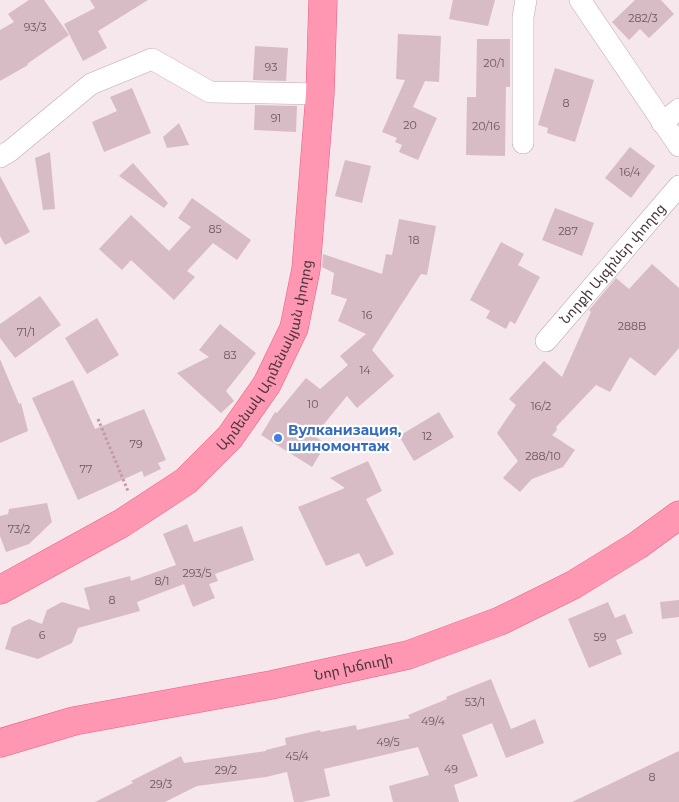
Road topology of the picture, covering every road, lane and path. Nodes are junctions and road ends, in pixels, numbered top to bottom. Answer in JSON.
{"nodes":[{"id":1,"x":323,"y":0,"type":"edge"},
{"id":2,"x":526,"y":0,"type":"edge"},
{"id":3,"x":580,"y":0,"type":"edge"},
{"id":4,"x":320,"y":94,"type":"junction"},
{"id":5,"x":679,"y":109,"type":"edge"},
{"id":6,"x":662,"y":123,"type":"junction"},
{"id":7,"x":524,"y":143,"type":"dead end"},
{"id":8,"x":679,"y":146,"type":"edge"},
{"id":9,"x":0,"y":157,"type":"edge"},
{"id":10,"x":679,"y":186,"type":"edge"},
{"id":11,"x":546,"y":341,"type":"dead end"},
{"id":12,"x":98,"y":419,"type":"dead end"},
{"id":13,"x":130,"y":496,"type":"dead end"},
{"id":14,"x":679,"y":514,"type":"edge"},
{"id":15,"x":0,"y":590,"type":"edge"},
{"id":16,"x":0,"y":743,"type":"edge"}],
"edges":[{"from":1,"to":4,"type":"main road","name":"Արմենակ Արմենակյան փողոց"},
{"from":2,"to":7,"type":"street"},
{"from":3,"to":6,"type":"street"},
{"from":4,"to":9,"type":"street"},
{"from":4,"to":15,"type":"main road","name":"Արմենակ Արմենակյան փողոց"},
{"from":5,"to":6,"type":"street"},
{"from":6,"to":8,"type":"street"},
{"from":10,"to":11,"type":"street","name":"Նորքի Այգիներ փողոց"},
{"from":12,"to":13,"type":"path"},
{"from":14,"to":16,"type":"main road","name":"Նոր խճուղի"}]}
